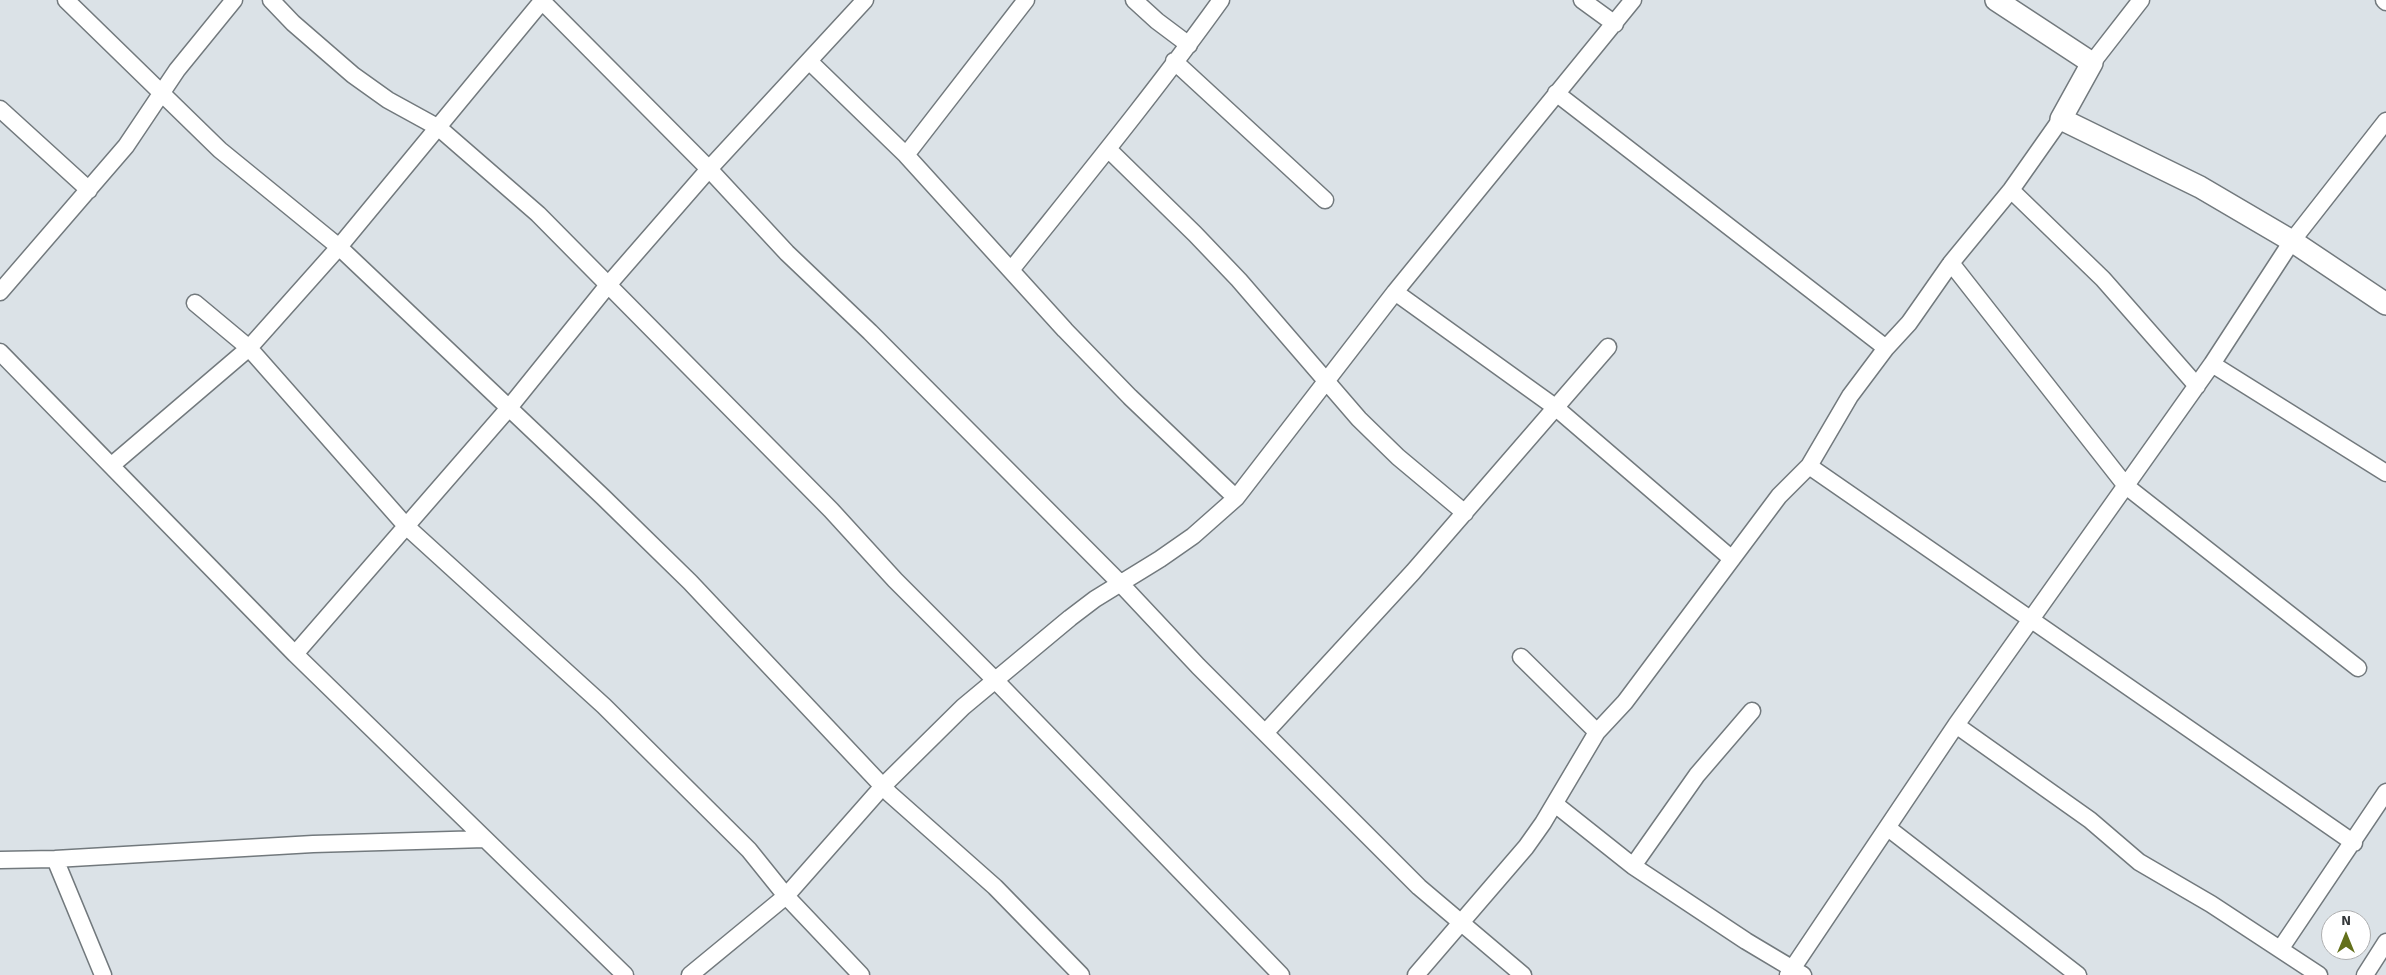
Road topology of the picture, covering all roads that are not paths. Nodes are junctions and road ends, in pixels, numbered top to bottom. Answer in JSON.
{"nodes":[{"id":1,"x":66,"y":0,"type":"edge"},
{"id":2,"x":234,"y":0,"type":"edge"},
{"id":3,"x":271,"y":0,"type":"edge"},
{"id":4,"x":542,"y":0,"type":"edge"},
{"id":5,"x":1026,"y":0,"type":"edge"},
{"id":6,"x":1134,"y":0,"type":"edge"},
{"id":7,"x":1221,"y":0,"type":"edge"},
{"id":8,"x":1582,"y":0,"type":"edge"},
{"id":9,"x":1633,"y":0,"type":"edge"},
{"id":10,"x":1996,"y":0,"type":"edge"},
{"id":11,"x":2141,"y":0,"type":"edge"},
{"id":12,"x":858,"y":3,"type":"edge"},
{"id":13,"x":1615,"y":24,"type":"junction"},
{"id":14,"x":1189,"y":45,"type":"junction"},
{"id":15,"x":809,"y":61,"type":"junction"},
{"id":16,"x":1174,"y":61,"type":"junction"},
{"id":17,"x":2092,"y":63,"type":"junction"},
{"id":18,"x":163,"y":93,"type":"junction"},
{"id":19,"x":1556,"y":93,"type":"junction"},
{"id":20,"x":0,"y":109,"type":"edge"},
{"id":21,"x":2061,"y":119,"type":"junction"},
{"id":22,"x":2386,"y":121,"type":"edge"},
{"id":23,"x":440,"y":128,"type":"junction"},
{"id":24,"x":1108,"y":149,"type":"junction"},
{"id":25,"x":906,"y":155,"type":"junction"},
{"id":26,"x":710,"y":170,"type":"junction"},
{"id":27,"x":89,"y":190,"type":"junction"},
{"id":28,"x":2011,"y":190,"type":"junction"},
{"id":29,"x":1326,"y":200,"type":"dead end"},
{"id":30,"x":2292,"y":241,"type":"junction"},
{"id":31,"x":339,"y":247,"type":"junction"},
{"id":32,"x":1952,"y":263,"type":"junction"},
{"id":33,"x":1011,"y":270,"type":"junction"},
{"id":34,"x":608,"y":285,"type":"junction"},
{"id":35,"x":0,"y":292,"type":"edge"},
{"id":36,"x":1395,"y":292,"type":"junction"},
{"id":37,"x":194,"y":303,"type":"dead end"},
{"id":38,"x":2386,"y":304,"type":"edge"},
{"id":39,"x":1608,"y":347,"type":"dead end"},
{"id":40,"x":249,"y":348,"type":"junction"},
{"id":41,"x":1886,"y":348,"type":"junction"},
{"id":42,"x":0,"y":352,"type":"edge"},
{"id":43,"x":2212,"y":364,"type":"junction"},
{"id":44,"x":1327,"y":381,"type":"junction"},
{"id":45,"x":2197,"y":386,"type":"junction"},
{"id":46,"x":1555,"y":407,"type":"junction"},
{"id":47,"x":508,"y":408,"type":"junction"},
{"id":48,"x":112,"y":465,"type":"junction"},
{"id":49,"x":1808,"y":466,"type":"junction"},
{"id":50,"x":2386,"y":473,"type":"edge"},
{"id":51,"x":2126,"y":486,"type":"junction"},
{"id":52,"x":1236,"y":498,"type":"junction"},
{"id":53,"x":1464,"y":513,"type":"junction"},
{"id":54,"x":407,"y":527,"type":"junction"},
{"id":55,"x":1732,"y":559,"type":"junction"},
{"id":56,"x":1120,"y":583,"type":"junction"},
{"id":57,"x":2030,"y":621,"type":"junction"},
{"id":58,"x":295,"y":654,"type":"junction"},
{"id":59,"x":1521,"y":657,"type":"dead end"},
{"id":60,"x":2358,"y":668,"type":"dead end"},
{"id":61,"x":995,"y":680,"type":"junction"},
{"id":62,"x":1752,"y":711,"type":"dead end"},
{"id":63,"x":1956,"y":725,"type":"junction"},
{"id":64,"x":1597,"y":732,"type":"junction"},
{"id":65,"x":1265,"y":733,"type":"junction"},
{"id":66,"x":883,"y":786,"type":"junction"},
{"id":67,"x":2386,"y":792,"type":"edge"},
{"id":68,"x":1555,"y":804,"type":"junction"},
{"id":69,"x":1888,"y":828,"type":"junction"},
{"id":70,"x":485,"y":839,"type":"junction"},
{"id":71,"x":2354,"y":843,"type":"junction"},
{"id":72,"x":55,"y":859,"type":"junction"},
{"id":73,"x":0,"y":860,"type":"edge"},
{"id":74,"x":1633,"y":866,"type":"junction"},
{"id":75,"x":786,"y":896,"type":"junction"},
{"id":76,"x":1461,"y":922,"type":"junction"},
{"id":77,"x":2386,"y":942,"type":"edge"},
{"id":78,"x":2281,"y":948,"type":"junction"},
{"id":79,"x":1795,"y":972,"type":"edge"},
{"id":80,"x":103,"y":975,"type":"edge"},
{"id":81,"x":625,"y":975,"type":"edge"},
{"id":82,"x":690,"y":975,"type":"edge"},
{"id":83,"x":861,"y":975,"type":"edge"},
{"id":84,"x":1081,"y":975,"type":"edge"},
{"id":85,"x":1281,"y":975,"type":"edge"},
{"id":86,"x":1416,"y":975,"type":"edge"},
{"id":87,"x":1523,"y":975,"type":"edge"},
{"id":88,"x":2078,"y":975,"type":"edge"},
{"id":89,"x":2319,"y":975,"type":"edge"},
{"id":90,"x":2365,"y":975,"type":"edge"}],
"edges":[{"from":1,"to":18,"type":"street"},
{"from":2,"to":18,"type":"street"},
{"from":3,"to":23,"type":"street"},
{"from":4,"to":23,"type":"street"},
{"from":4,"to":26,"type":"street"},
{"from":5,"to":25,"type":"street"},
{"from":6,"to":14,"type":"street"},
{"from":7,"to":14,"type":"street"},
{"from":8,"to":13,"type":"street"},
{"from":9,"to":13,"type":"street"},
{"from":10,"to":17,"type":"street"},
{"from":11,"to":17,"type":"street"},
{"from":12,"to":15,"type":"street"},
{"from":13,"to":19,"type":"street"},
{"from":14,"to":16,"type":"street"},
{"from":15,"to":25,"type":"street"},
{"from":15,"to":26,"type":"street"},
{"from":16,"to":24,"type":"street"},
{"from":16,"to":29,"type":"street"},
{"from":17,"to":21,"type":"street"},
{"from":18,"to":27,"type":"street"},
{"from":18,"to":31,"type":"street"},
{"from":19,"to":36,"type":"street"},
{"from":19,"to":41,"type":"street"},
{"from":20,"to":27,"type":"street"},
{"from":21,"to":28,"type":"street"},
{"from":21,"to":30,"type":"street"},
{"from":22,"to":30,"type":"street"},
{"from":23,"to":31,"type":"street"},
{"from":23,"to":34,"type":"street"},
{"from":24,"to":33,"type":"street"},
{"from":24,"to":44,"type":"street"},
{"from":25,"to":33,"type":"street"},
{"from":26,"to":34,"type":"street"},
{"from":26,"to":56,"type":"street"},
{"from":27,"to":35,"type":"street"},
{"from":28,"to":32,"type":"street"},
{"from":28,"to":45,"type":"street"},
{"from":30,"to":38,"type":"street"},
{"from":30,"to":43,"type":"street"},
{"from":31,"to":40,"type":"street"},
{"from":31,"to":47,"type":"street"},
{"from":32,"to":41,"type":"street"},
{"from":32,"to":51,"type":"street"},
{"from":33,"to":52,"type":"street"},
{"from":34,"to":47,"type":"street"},
{"from":34,"to":61,"type":"street"},
{"from":36,"to":44,"type":"street"},
{"from":36,"to":46,"type":"street"},
{"from":37,"to":40,"type":"street"},
{"from":39,"to":46,"type":"street"},
{"from":40,"to":48,"type":"street"},
{"from":40,"to":54,"type":"street"},
{"from":41,"to":49,"type":"street"},
{"from":42,"to":48,"type":"street"},
{"from":43,"to":45,"type":"street"},
{"from":43,"to":50,"type":"street"},
{"from":44,"to":52,"type":"street"},
{"from":44,"to":53,"type":"street"},
{"from":45,"to":51,"type":"street"},
{"from":46,"to":53,"type":"street"},
{"from":46,"to":55,"type":"street"},
{"from":47,"to":54,"type":"street"},
{"from":47,"to":66,"type":"street"},
{"from":48,"to":58,"type":"street"},
{"from":49,"to":55,"type":"street"},
{"from":49,"to":57,"type":"street"},
{"from":51,"to":57,"type":"street"},
{"from":51,"to":60,"type":"street"},
{"from":52,"to":56,"type":"street"},
{"from":53,"to":65,"type":"street"},
{"from":54,"to":58,"type":"street"},
{"from":54,"to":75,"type":"street"},
{"from":55,"to":64,"type":"street"},
{"from":56,"to":61,"type":"street"},
{"from":56,"to":65,"type":"street"},
{"from":57,"to":63,"type":"street"},
{"from":57,"to":71,"type":"street"},
{"from":58,"to":70,"type":"street"},
{"from":59,"to":64,"type":"street"},
{"from":61,"to":66,"type":"street"},
{"from":61,"to":85,"type":"street"},
{"from":62,"to":74,"type":"street"},
{"from":63,"to":69,"type":"street"},
{"from":63,"to":78,"type":"street"},
{"from":64,"to":68,"type":"street"},
{"from":65,"to":76,"type":"street"},
{"from":66,"to":75,"type":"street"},
{"from":66,"to":84,"type":"street"},
{"from":67,"to":71,"type":"street"},
{"from":68,"to":74,"type":"street"},
{"from":68,"to":76,"type":"street"},
{"from":69,"to":79,"type":"street"},
{"from":69,"to":88,"type":"street"},
{"from":70,"to":72,"type":"street"},
{"from":70,"to":81,"type":"street"},
{"from":71,"to":78,"type":"street"},
{"from":72,"to":73,"type":"street"},
{"from":72,"to":80,"type":"street"},
{"from":74,"to":79,"type":"street"},
{"from":75,"to":82,"type":"street"},
{"from":75,"to":83,"type":"street"},
{"from":76,"to":86,"type":"street"},
{"from":76,"to":87,"type":"street"},
{"from":77,"to":90,"type":"street"},
{"from":78,"to":89,"type":"street"}]}
